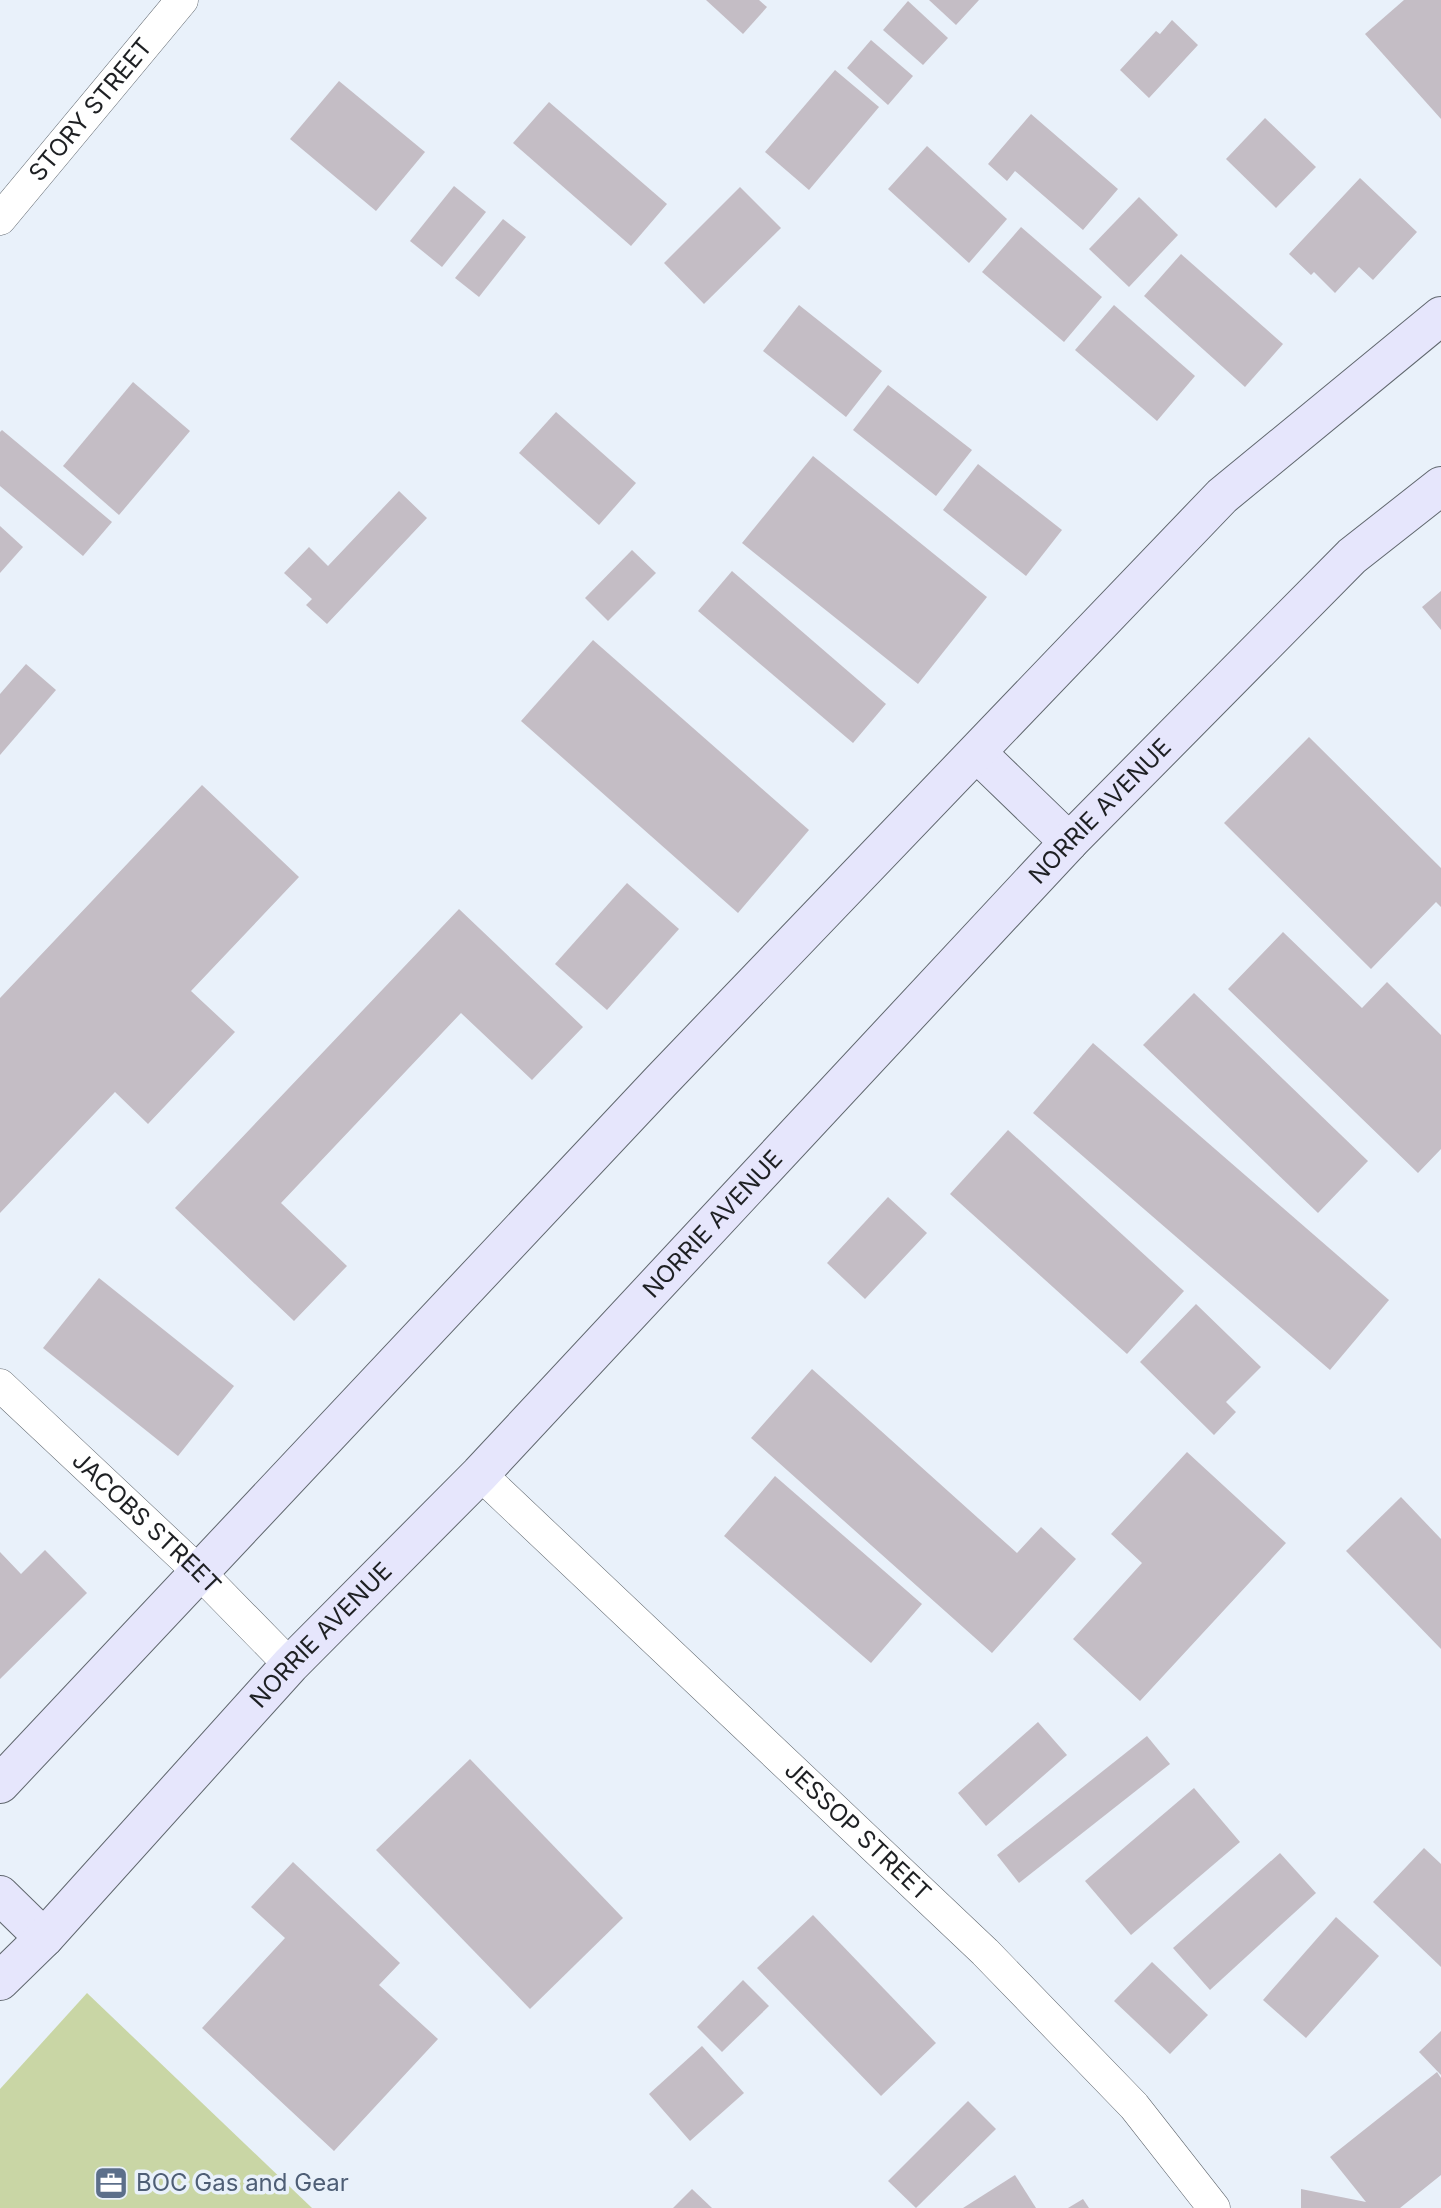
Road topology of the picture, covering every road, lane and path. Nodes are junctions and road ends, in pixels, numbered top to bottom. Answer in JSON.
{"nodes":[{"id":1,"x":182,"y":0,"type":"edge"},
{"id":2,"x":0,"y":219,"type":"edge"},
{"id":3,"x":1441,"y":316,"type":"edge"},
{"id":4,"x":1441,"y":485,"type":"edge"},
{"id":5,"x":977,"y":753,"type":"junction"},
{"id":6,"x":1069,"y":842,"type":"junction"},
{"id":7,"x":0,"y":1385,"type":"edge"},
{"id":8,"x":480,"y":1474,"type":"junction"},
{"id":9,"x":199,"y":1572,"type":"junction"},
{"id":10,"x":290,"y":1665,"type":"junction"},
{"id":11,"x":0,"y":1784,"type":"edge"},
{"id":12,"x":0,"y":1895,"type":"edge"},
{"id":13,"x":44,"y":1938,"type":"junction"},
{"id":14,"x":0,"y":1981,"type":"edge"},
{"id":15,"x":1214,"y":2208,"type":"edge"}],
"edges":[{"from":1,"to":2,"type":"street","name":"STORY STREET"},
{"from":3,"to":5,"type":"main road"},
{"from":4,"to":6,"type":"main road","name":"NORRIE AVENUE"},
{"from":5,"to":6,"type":"main road"},
{"from":5,"to":9,"type":"main road"},
{"from":6,"to":8,"type":"main road","name":"NORRIE AVENUE"},
{"from":7,"to":9,"type":"street","name":"JACOBS STREET"},
{"from":8,"to":10,"type":"main road","name":"NORRIE AVENUE"},
{"from":8,"to":15,"type":"street","name":"JESSOP STREET"},
{"from":9,"to":10,"type":"street","name":"JACOBS STREET"},
{"from":9,"to":11,"type":"main road"},
{"from":10,"to":13,"type":"main road","name":"NORRIE AVENUE"},
{"from":12,"to":13,"type":"main road"},
{"from":13,"to":14,"type":"main road","name":"NORRIE AVENUE"}]}
